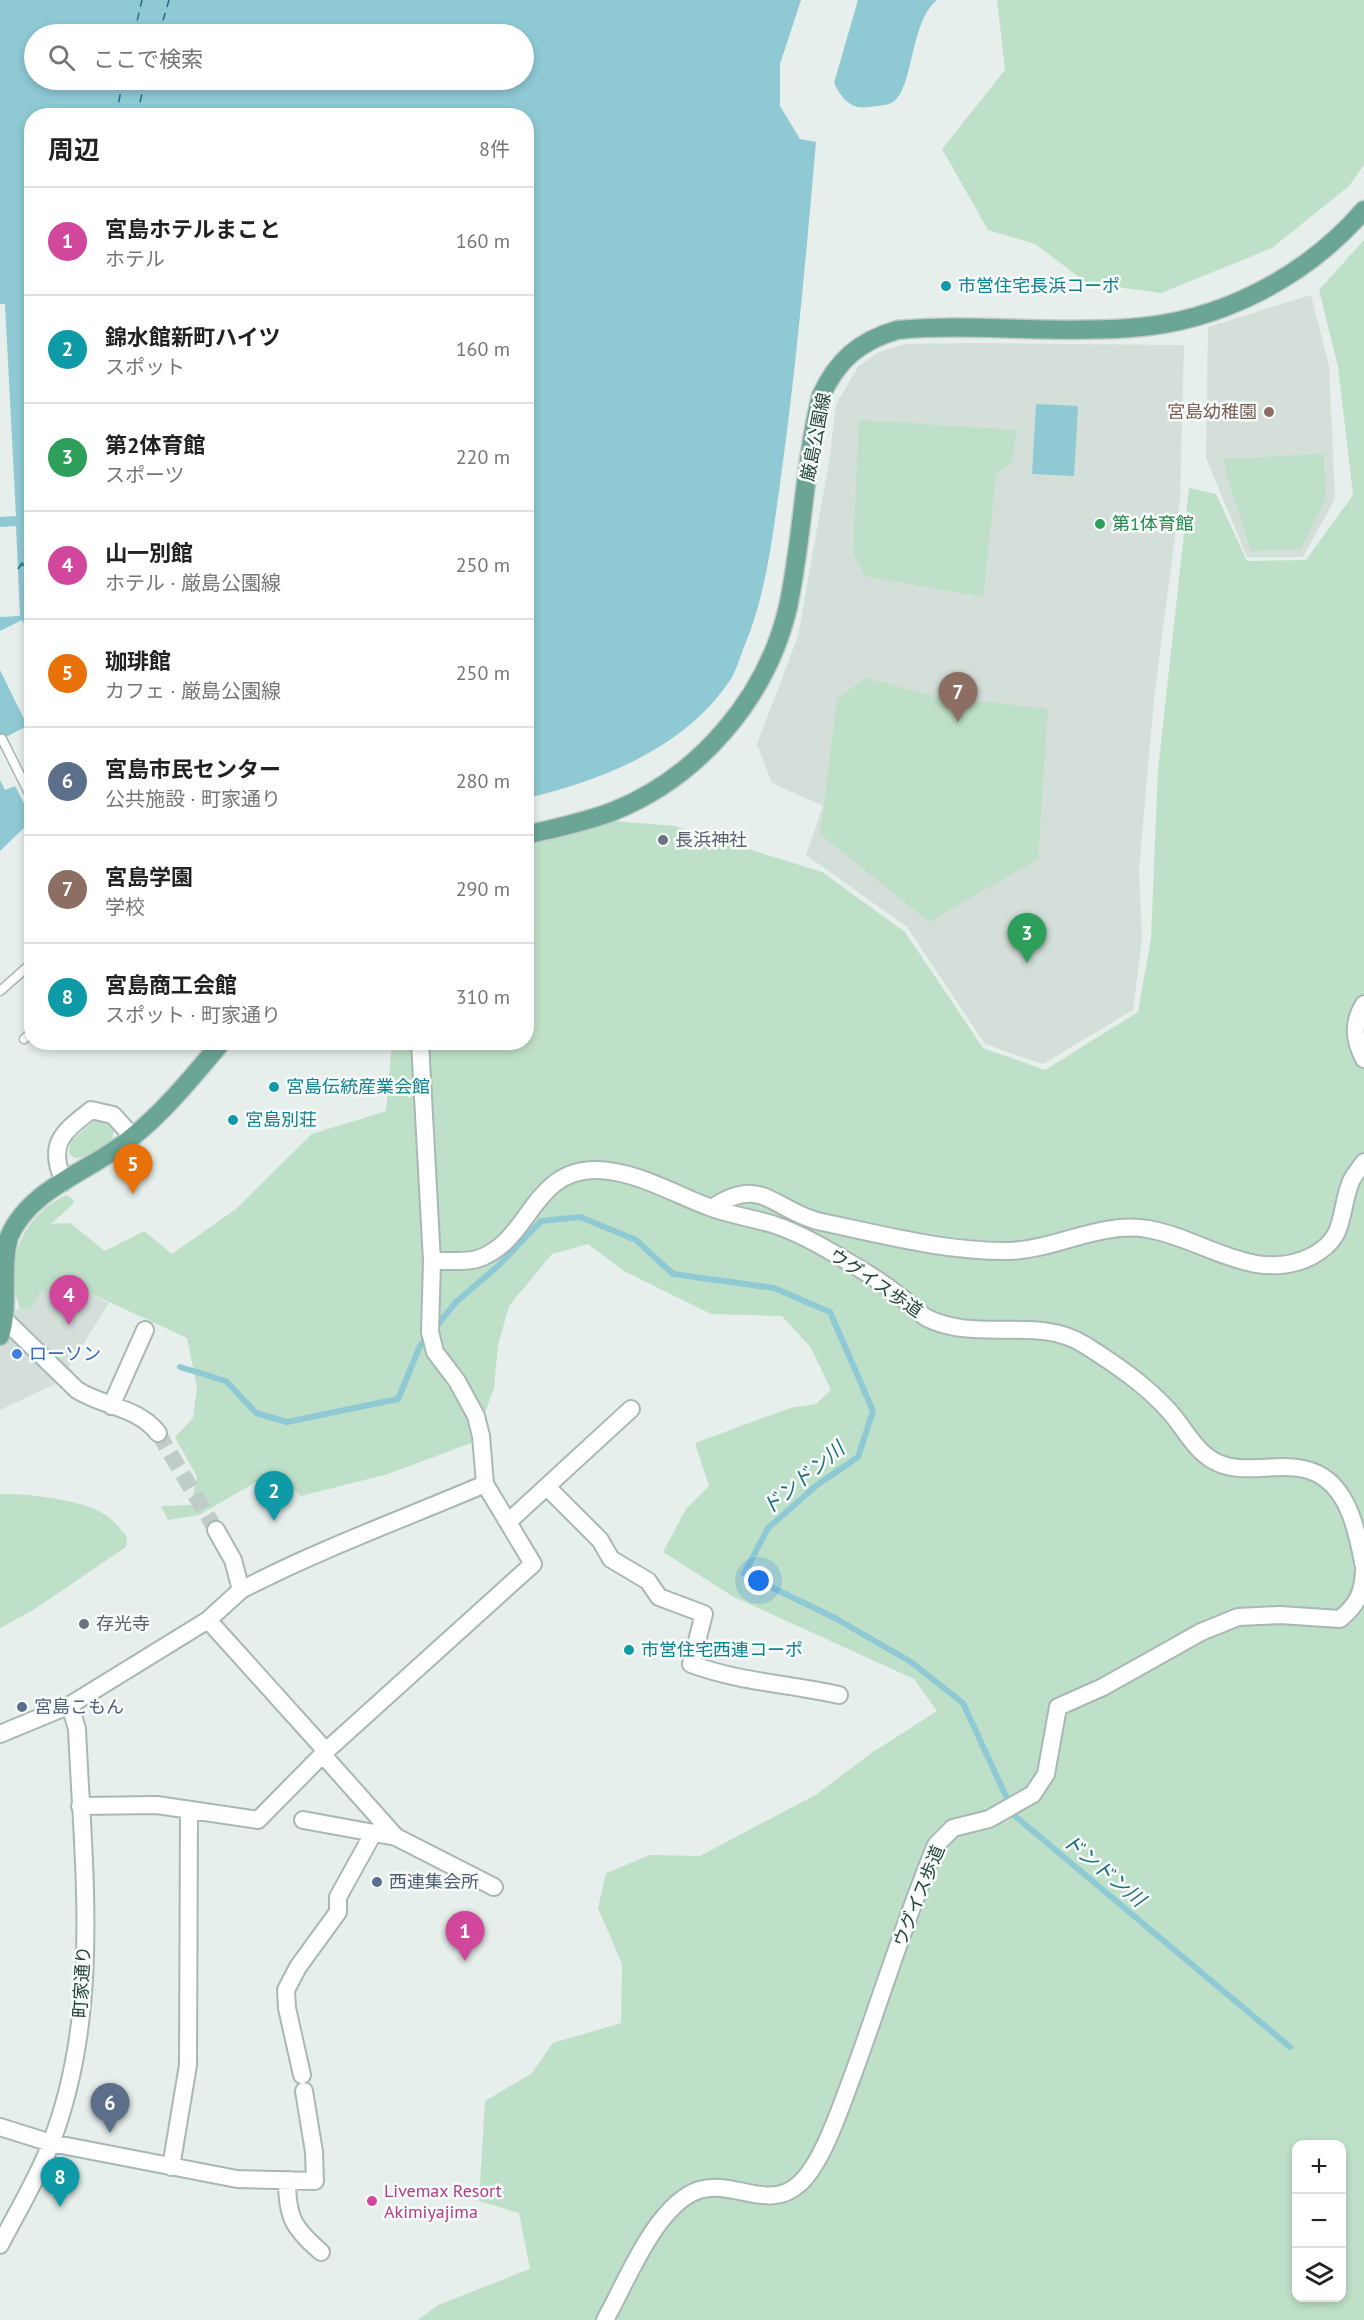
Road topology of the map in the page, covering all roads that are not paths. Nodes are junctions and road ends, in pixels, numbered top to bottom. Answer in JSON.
{"nodes":[{"id":1,"x":1364,"y":210,"type":"edge"},
{"id":2,"x":2,"y":739,"type":"dead end"},
{"id":3,"x":24,"y":785,"type":"edge"},
{"id":4,"x":534,"y":833,"type":"edge"},
{"id":5,"x":24,"y":973,"type":"edge"},
{"id":6,"x":0,"y":991,"type":"edge"},
{"id":7,"x":1364,"y":1004,"type":"edge"},
{"id":8,"x":215,"y":1050,"type":"edge"},
{"id":9,"x":420,"y":1050,"type":"edge"},
{"id":10,"x":1364,"y":1059,"type":"edge"},
{"id":11,"x":133,"y":1137,"type":"junction"},
{"id":12,"x":1364,"y":1162,"type":"edge"},
{"id":13,"x":64,"y":1182,"type":"junction"},
{"id":14,"x":712,"y":1208,"type":"junction"},
{"id":15,"x":432,"y":1261,"type":"junction"},
{"id":16,"x":2,"y":1328,"type":"edge"},
{"id":17,"x":145,"y":1330,"type":"dead end"},
{"id":18,"x":111,"y":1406,"type":"junction"},
{"id":19,"x":631,"y":1409,"type":"dead end"},
{"id":20,"x":158,"y":1433,"type":"tunnel mouth"},
{"id":21,"x":485,"y":1484,"type":"junction"},
{"id":22,"x":547,"y":1487,"type":"junction"},
{"id":23,"x":508,"y":1522,"type":"junction"},
{"id":24,"x":216,"y":1530,"type":"tunnel mouth"},
{"id":25,"x":1364,"y":1569,"type":"edge"},
{"id":26,"x":241,"y":1590,"type":"junction"},
{"id":27,"x":208,"y":1620,"type":"junction"},
{"id":28,"x":839,"y":1695,"type":"dead end"},
{"id":29,"x":70,"y":1705,"type":"junction"},
{"id":30,"x":0,"y":1734,"type":"edge"},
{"id":31,"x":324,"y":1754,"type":"junction"},
{"id":32,"x":80,"y":1806,"type":"junction"},
{"id":33,"x":189,"y":1810,"type":"junction"},
{"id":34,"x":303,"y":1820,"type":"dead end"},
{"id":35,"x":374,"y":1832,"type":"junction"},
{"id":36,"x":396,"y":1837,"type":"junction"},
{"id":37,"x":494,"y":1887,"type":"dead end"},
{"id":38,"x":0,"y":2127,"type":"edge"},
{"id":39,"x":51,"y":2143,"type":"junction"},
{"id":40,"x":171,"y":2167,"type":"junction"},
{"id":41,"x":287,"y":2180,"type":"junction"},
{"id":42,"x":0,"y":2245,"type":"edge"},
{"id":43,"x":321,"y":2252,"type":"dead end"},
{"id":44,"x":605,"y":2320,"type":"edge"}],
"edges":[{"from":1,"to":4,"type":"main road","name":"厳島公園線"},
{"from":2,"to":3,"type":"lane"},
{"from":5,"to":6,"type":"lane"},
{"from":7,"to":10,"type":"street"},
{"from":8,"to":11,"type":"main road"},
{"from":9,"to":15,"type":"street"},
{"from":11,"to":13,"type":"main road"},
{"from":11,"to":13,"type":"street"},
{"from":12,"to":14,"type":"street"},
{"from":13,"to":16,"type":"main road"},
{"from":14,"to":15,"type":"street","name":"ウグイス歩道"},
{"from":14,"to":25,"type":"street","name":"ウグイス歩道"},
{"from":15,"to":21,"type":"street"},
{"from":16,"to":18,"type":"street"},
{"from":17,"to":18,"type":"street"},
{"from":18,"to":20,"type":"street"},
{"from":19,"to":22,"type":"street"},
{"from":21,"to":23,"type":"street"},
{"from":21,"to":26,"type":"street"},
{"from":22,"to":23,"type":"street"},
{"from":22,"to":28,"type":"street"},
{"from":23,"to":31,"type":"street"},
{"from":24,"to":26,"type":"street"},
{"from":25,"to":44,"type":"street","name":"ウグイス歩道"},
{"from":26,"to":27,"type":"street"},
{"from":27,"to":29,"type":"street"},
{"from":27,"to":31,"type":"street"},
{"from":29,"to":30,"type":"street"},
{"from":29,"to":32,"type":"street","name":"町家通り"},
{"from":31,"to":33,"type":"street"},
{"from":31,"to":36,"type":"street"},
{"from":32,"to":33,"type":"street"},
{"from":32,"to":39,"type":"street","name":"町家通り"},
{"from":33,"to":40,"type":"street"},
{"from":34,"to":35,"type":"street"},
{"from":35,"to":36,"type":"street"},
{"from":35,"to":41,"type":"street"},
{"from":36,"to":37,"type":"street"},
{"from":38,"to":39,"type":"street"},
{"from":39,"to":40,"type":"street"},
{"from":39,"to":42,"type":"street","name":"町家通り"},
{"from":40,"to":41,"type":"street"},
{"from":41,"to":43,"type":"street"}]}
